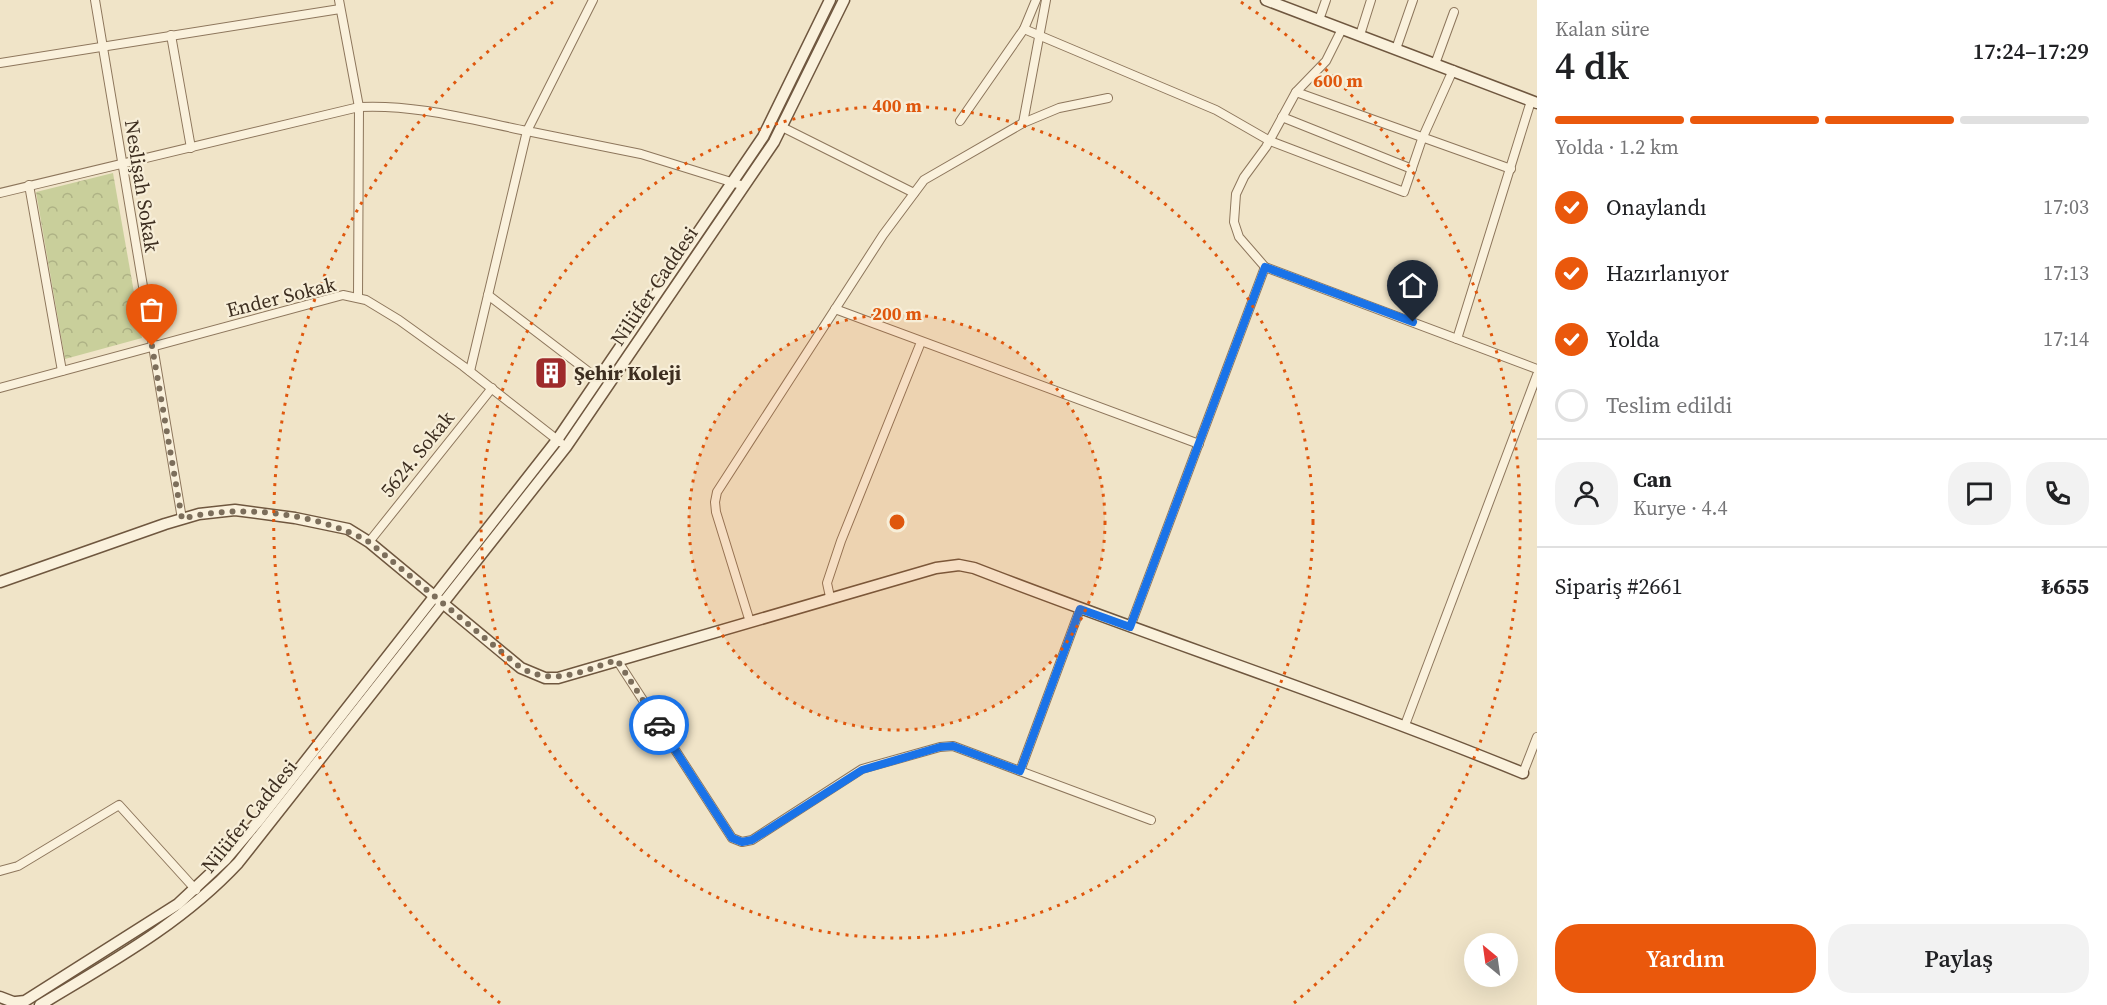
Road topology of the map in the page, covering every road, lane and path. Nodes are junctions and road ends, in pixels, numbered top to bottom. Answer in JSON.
{"nodes":[{"id":1,"x":95,"y":0,"type":"edge"},
{"id":2,"x":593,"y":0,"type":"edge"},
{"id":3,"x":830,"y":0,"type":"edge"},
{"id":4,"x":844,"y":0,"type":"edge"},
{"id":5,"x":1036,"y":0,"type":"edge"},
{"id":6,"x":1046,"y":0,"type":"edge"},
{"id":7,"x":1266,"y":0,"type":"edge"},
{"id":8,"x":1326,"y":0,"type":"edge"},
{"id":9,"x":1371,"y":0,"type":"edge"},
{"id":10,"x":1413,"y":0,"type":"edge"},
{"id":11,"x":1280,"y":3,"type":"edge"},
{"id":12,"x":339,"y":4,"type":"edge"},
{"id":13,"x":1454,"y":12,"type":"dead end"},
{"id":14,"x":1319,"y":20,"type":"junction"},
{"id":15,"x":1024,"y":29,"type":"junction"},
{"id":16,"x":1342,"y":29,"type":"junction"},
{"id":17,"x":171,"y":35,"type":"junction"},
{"id":18,"x":1360,"y":36,"type":"junction"},
{"id":19,"x":1040,"y":38,"type":"junction"},
{"id":20,"x":103,"y":46,"type":"junction"},
{"id":21,"x":1396,"y":49,"type":"junction"},
{"id":22,"x":0,"y":63,"type":"edge"},
{"id":23,"x":1435,"y":64,"type":"junction"},
{"id":24,"x":1453,"y":70,"type":"junction"},
{"id":25,"x":1296,"y":92,"type":"junction"},
{"id":26,"x":1108,"y":98,"type":"dead end"},
{"id":27,"x":1534,"y":102,"type":"edge"},
{"id":28,"x":359,"y":107,"type":"junction"},
{"id":29,"x":1282,"y":117,"type":"junction"},
{"id":30,"x":960,"y":121,"type":"dead end"},
{"id":31,"x":1023,"y":123,"type":"junction"},
{"id":32,"x":782,"y":127,"type":"junction"},
{"id":33,"x":527,"y":131,"type":"junction"},
{"id":34,"x":1422,"y":139,"type":"junction"},
{"id":35,"x":1270,"y":141,"type":"junction"},
{"id":36,"x":191,"y":148,"type":"junction"},
{"id":37,"x":122,"y":164,"type":"junction"},
{"id":38,"x":1412,"y":169,"type":"junction"},
{"id":39,"x":1511,"y":169,"type":"junction"},
{"id":40,"x":730,"y":182,"type":"junction"},
{"id":41,"x":29,"y":186,"type":"junction"},
{"id":42,"x":744,"y":186,"type":"junction"},
{"id":43,"x":0,"y":193,"type":"edge"},
{"id":44,"x":915,"y":194,"type":"junction"},
{"id":45,"x":1265,"y":267,"type":"junction"},
{"id":46,"x":488,"y":295,"type":"junction"},
{"id":47,"x":358,"y":298,"type":"junction"},
{"id":48,"x":835,"y":309,"type":"junction"},
{"id":49,"x":1457,"y":339,"type":"junction"},
{"id":50,"x":921,"y":342,"type":"junction"},
{"id":51,"x":152,"y":346,"type":"junction"},
{"id":52,"x":1537,"y":369,"type":"edge"},
{"id":53,"x":62,"y":371,"type":"junction"},
{"id":54,"x":470,"y":371,"type":"junction"},
{"id":55,"x":1537,"y":375,"type":"edge"},
{"id":56,"x":598,"y":379,"type":"junction"},
{"id":57,"x":0,"y":388,"type":"edge"},
{"id":58,"x":492,"y":388,"type":"junction"},
{"id":59,"x":561,"y":444,"type":"junction"},
{"id":60,"x":1199,"y":444,"type":"junction"},
{"id":61,"x":182,"y":519,"type":"junction"},
{"id":62,"x":369,"y":542,"type":"junction"},
{"id":63,"x":0,"y":582,"type":"edge"},
{"id":64,"x":830,"y":597,"type":"junction"},
{"id":65,"x":439,"y":600,"type":"junction"},
{"id":66,"x":1080,"y":609,"type":"junction"},
{"id":67,"x":750,"y":622,"type":"junction"},
{"id":68,"x":1130,"y":627,"type":"junction"},
{"id":69,"x":617,"y":660,"type":"junction"},
{"id":70,"x":1405,"y":725,"type":"junction"},
{"id":71,"x":1537,"y":737,"type":"edge"},
{"id":72,"x":1020,"y":771,"type":"junction"},
{"id":73,"x":1523,"y":773,"type":"joint"},
{"id":74,"x":1151,"y":820,"type":"dead end"},
{"id":75,"x":0,"y":872,"type":"edge"},
{"id":76,"x":196,"y":890,"type":"junction"},
{"id":77,"x":0,"y":997,"type":"edge"},
{"id":78,"x":19,"y":1004,"type":"edge"},
{"id":79,"x":40,"y":1005,"type":"edge"}],
"edges":[{"from":1,"to":20,"type":"street","name":"Neslişah Sokak"},
{"from":2,"to":33,"type":"street"},
{"from":3,"to":40,"type":"street"},
{"from":4,"to":32,"type":"street","name":"Nilüfer Caddesi"},
{"from":5,"to":15,"type":"street"},
{"from":6,"to":19,"type":"street"},
{"from":7,"to":11,"type":"street"},
{"from":8,"to":14,"type":"street"},
{"from":9,"to":18,"type":"street"},
{"from":10,"to":21,"type":"street"},
{"from":11,"to":14,"type":"street"},
{"from":12,"to":17,"type":"street"},
{"from":12,"to":28,"type":"street"},
{"from":13,"to":23,"type":"street"},
{"from":14,"to":16,"type":"street"},
{"from":15,"to":19,"type":"street"},
{"from":15,"to":30,"type":"street"},
{"from":16,"to":18,"type":"street"},
{"from":16,"to":25,"type":"street"},
{"from":17,"to":20,"type":"street"},
{"from":17,"to":36,"type":"street"},
{"from":18,"to":21,"type":"street"},
{"from":19,"to":31,"type":"street"},
{"from":19,"to":35,"type":"street"},
{"from":20,"to":22,"type":"street"},
{"from":20,"to":37,"type":"street","name":"Neslişah Sokak"},
{"from":21,"to":23,"type":"street"},
{"from":23,"to":24,"type":"street"},
{"from":24,"to":27,"type":"street"},
{"from":24,"to":34,"type":"street"},
{"from":25,"to":29,"type":"street"},
{"from":25,"to":34,"type":"street"},
{"from":26,"to":31,"type":"street"},
{"from":27,"to":39,"type":"street"},
{"from":28,"to":33,"type":"street"},
{"from":28,"to":36,"type":"street"},
{"from":28,"to":47,"type":"street"},
{"from":29,"to":35,"type":"street"},
{"from":29,"to":38,"type":"street"},
{"from":31,"to":44,"type":"street"},
{"from":32,"to":42,"type":"street","name":"Nilüfer Caddesi"},
{"from":32,"to":44,"type":"street"},
{"from":33,"to":40,"type":"street"},
{"from":33,"to":46,"type":"street"},
{"from":34,"to":38,"type":"street"},
{"from":34,"to":39,"type":"street"},
{"from":35,"to":38,"type":"street"},
{"from":35,"to":45,"type":"street"},
{"from":36,"to":37,"type":"street"},
{"from":37,"to":41,"type":"street"},
{"from":37,"to":51,"type":"street","name":"Neslişah Sokak"},
{"from":39,"to":49,"type":"street"},
{"from":40,"to":42,"type":"street"},
{"from":40,"to":56,"type":"street"},
{"from":41,"to":43,"type":"street"},
{"from":41,"to":53,"type":"street"},
{"from":42,"to":59,"type":"street","name":"Nilüfer Caddesi"},
{"from":44,"to":48,"type":"street"},
{"from":45,"to":49,"type":"street"},
{"from":45,"to":60,"type":"street"},
{"from":46,"to":54,"type":"street"},
{"from":46,"to":56,"type":"street"},
{"from":47,"to":51,"type":"street","name":"Ender Sokak"},
{"from":47,"to":54,"type":"street","name":"Ender Sokak"},
{"from":48,"to":50,"type":"street"},
{"from":48,"to":67,"type":"street"},
{"from":49,"to":52,"type":"street"},
{"from":50,"to":60,"type":"street"},
{"from":50,"to":64,"type":"street"},
{"from":51,"to":53,"type":"street","name":"Ender Sokak"},
{"from":51,"to":61,"type":"street","name":"Neslişah Sokak"},
{"from":53,"to":57,"type":"street","name":"Ender Sokak"},
{"from":54,"to":58,"type":"street","name":"Ender Sokak"},
{"from":55,"to":70,"type":"street"},
{"from":56,"to":59,"type":"street"},
{"from":58,"to":59,"type":"street","name":"Ender Sokak"},
{"from":58,"to":62,"type":"street","name":"5624. Sokak"},
{"from":59,"to":65,"type":"street","name":"Nilüfer Caddesi"},
{"from":60,"to":68,"type":"street"},
{"from":61,"to":62,"type":"street"},
{"from":61,"to":63,"type":"street"},
{"from":62,"to":65,"type":"street"},
{"from":64,"to":66,"type":"street"},
{"from":64,"to":67,"type":"street"},
{"from":65,"to":69,"type":"street"},
{"from":65,"to":76,"type":"street"},
{"from":65,"to":79,"type":"street","name":"Nilüfer Caddesi"},
{"from":66,"to":68,"type":"street"},
{"from":66,"to":72,"type":"street"},
{"from":67,"to":69,"type":"street"},
{"from":68,"to":70,"type":"street"},
{"from":69,"to":72,"type":"street"},
{"from":70,"to":73,"type":"street"},
{"from":71,"to":73,"type":"street"},
{"from":72,"to":74,"type":"street"},
{"from":75,"to":76,"type":"street"},
{"from":76,"to":78,"type":"street"},
{"from":77,"to":78,"type":"street"}]}
